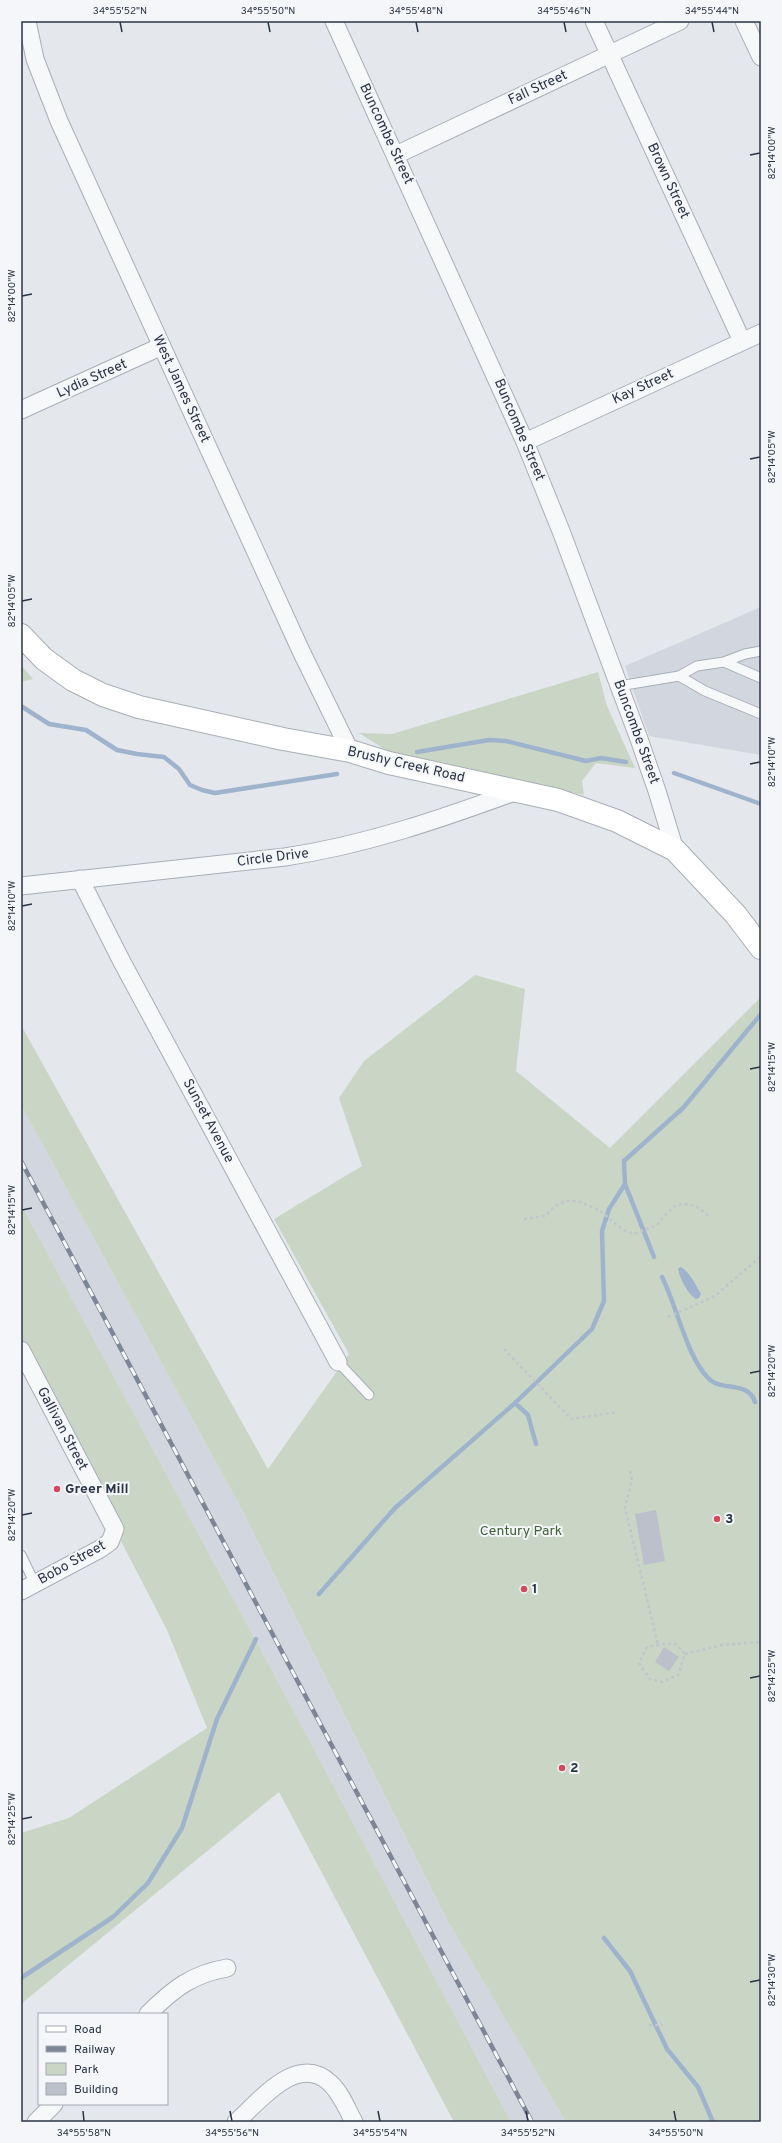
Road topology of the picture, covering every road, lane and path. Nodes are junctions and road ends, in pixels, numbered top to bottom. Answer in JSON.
{"nodes":[{"id":1,"x":27,"y":21,"type":"edge"},
{"id":2,"x":334,"y":21,"type":"edge"},
{"id":3,"x":594,"y":21,"type":"edge"},
{"id":4,"x":680,"y":21,"type":"edge"},
{"id":5,"x":744,"y":21,"type":"edge"},
{"id":6,"x":609,"y":54,"type":"junction"},
{"id":7,"x":761,"y":57,"type":"edge"},
{"id":8,"x":28,"y":62,"type":"edge"},
{"id":9,"x":396,"y":155,"type":"junction"},
{"id":10,"x":761,"y":333,"type":"edge"},
{"id":11,"x":742,"y":341,"type":"junction"},
{"id":12,"x":162,"y":346,"type":"junction"},
{"id":13,"x":21,"y":410,"type":"edge"},
{"id":14,"x":525,"y":442,"type":"junction"},
{"id":15,"x":21,"y":634,"type":"edge"},
{"id":16,"x":761,"y":651,"type":"edge"},
{"id":17,"x":724,"y":662,"type":"junction"},
{"id":18,"x":679,"y":676,"type":"junction"},
{"id":19,"x":761,"y":678,"type":"edge"},
{"id":20,"x":619,"y":686,"type":"junction"},
{"id":21,"x":761,"y":714,"type":"edge"},
{"id":22,"x":350,"y":751,"type":"junction"},
{"id":23,"x":516,"y":790,"type":"junction"},
{"id":24,"x":675,"y":850,"type":"junction"},
{"id":25,"x":80,"y":879,"type":"junction"},
{"id":26,"x":21,"y":886,"type":"edge"},
{"id":27,"x":761,"y":948,"type":"edge"},
{"id":28,"x":710,"y":1217,"type":"dead end"},
{"id":29,"x":524,"y":1219,"type":"dead end"},
{"id":30,"x":761,"y":1256,"type":"edge"},
{"id":31,"x":668,"y":1317,"type":"dead end"},
{"id":32,"x":504,"y":1349,"type":"dead end"},
{"id":33,"x":22,"y":1354,"type":"edge"},
{"id":34,"x":338,"y":1362,"type":"joint"},
{"id":35,"x":369,"y":1395,"type":"dead end"},
{"id":36,"x":618,"y":1412,"type":"dead end"},
{"id":37,"x":630,"y":1471,"type":"dead end"},
{"id":38,"x":115,"y":1529,"type":"joint"},
{"id":39,"x":21,"y":1555,"type":"edge"},
{"id":40,"x":28,"y":1587,"type":"edge"},
{"id":41,"x":761,"y":1642,"type":"edge"},
{"id":42,"x":658,"y":1645,"type":"junction"},
{"id":43,"x":685,"y":1654,"type":"junction"},
{"id":44,"x":227,"y":1968,"type":"dead end"},
{"id":45,"x":149,"y":2013,"type":"edge"},
{"id":46,"x":649,"y":2025,"type":"dead end"},
{"id":47,"x":663,"y":2025,"type":"dead end"},
{"id":48,"x":53,"y":2105,"type":"edge"},
{"id":49,"x":36,"y":2122,"type":"edge"},
{"id":50,"x":236,"y":2122,"type":"edge"},
{"id":51,"x":354,"y":2122,"type":"edge"}],
"edges":[{"from":1,"to":8,"type":"street","name":"West James Street"},
{"from":2,"to":9,"type":"street","name":"Buncombe Street"},
{"from":3,"to":6,"type":"street","name":"Brown Street"},
{"from":4,"to":6,"type":"street","name":"Fall Street"},
{"from":5,"to":7,"type":"street"},
{"from":6,"to":9,"type":"street","name":"Fall Street"},
{"from":6,"to":11,"type":"street","name":"Brown Street"},
{"from":8,"to":12,"type":"street","name":"West James Street"},
{"from":9,"to":14,"type":"street","name":"Buncombe Street"},
{"from":10,"to":11,"type":"street","name":"Kay Street"},
{"from":11,"to":14,"type":"street","name":"Kay Street"},
{"from":12,"to":13,"type":"street","name":"Lydia Street"},
{"from":12,"to":22,"type":"street","name":"West James Street"},
{"from":14,"to":20,"type":"street","name":"Buncombe Street"},
{"from":15,"to":22,"type":"street","name":"Brushy Creek Road"},
{"from":16,"to":17,"type":"lane"},
{"from":17,"to":18,"type":"lane"},
{"from":17,"to":19,"type":"lane"},
{"from":18,"to":20,"type":"lane"},
{"from":18,"to":21,"type":"lane"},
{"from":20,"to":24,"type":"street","name":"Buncombe Street"},
{"from":22,"to":23,"type":"street","name":"Brushy Creek Road"},
{"from":23,"to":24,"type":"street","name":"Brushy Creek Road"},
{"from":23,"to":25,"type":"street","name":"Circle Drive"},
{"from":24,"to":27,"type":"street","name":"Brushy Creek Road"},
{"from":25,"to":26,"type":"street","name":"Circle Drive"},
{"from":25,"to":34,"type":"street","name":"Sunset Avenue"},
{"from":28,"to":29,"type":"path"},
{"from":30,"to":31,"type":"path"},
{"from":32,"to":36,"type":"path"},
{"from":33,"to":38,"type":"street","name":"Gallivan Street"},
{"from":34,"to":35,"type":"lane"},
{"from":37,"to":42,"type":"path"},
{"from":38,"to":40,"type":"street","name":"Bobo Street"},
{"from":39,"to":40,"type":"lane"},
{"from":41,"to":43,"type":"path"},
{"from":42,"to":43,"type":"path"},
{"from":42,"to":43,"type":"path"},
{"from":44,"to":45,"type":"street"},
{"from":46,"to":47,"type":"path"},
{"from":48,"to":49,"type":"street"},
{"from":50,"to":51,"type":"street"}]}
